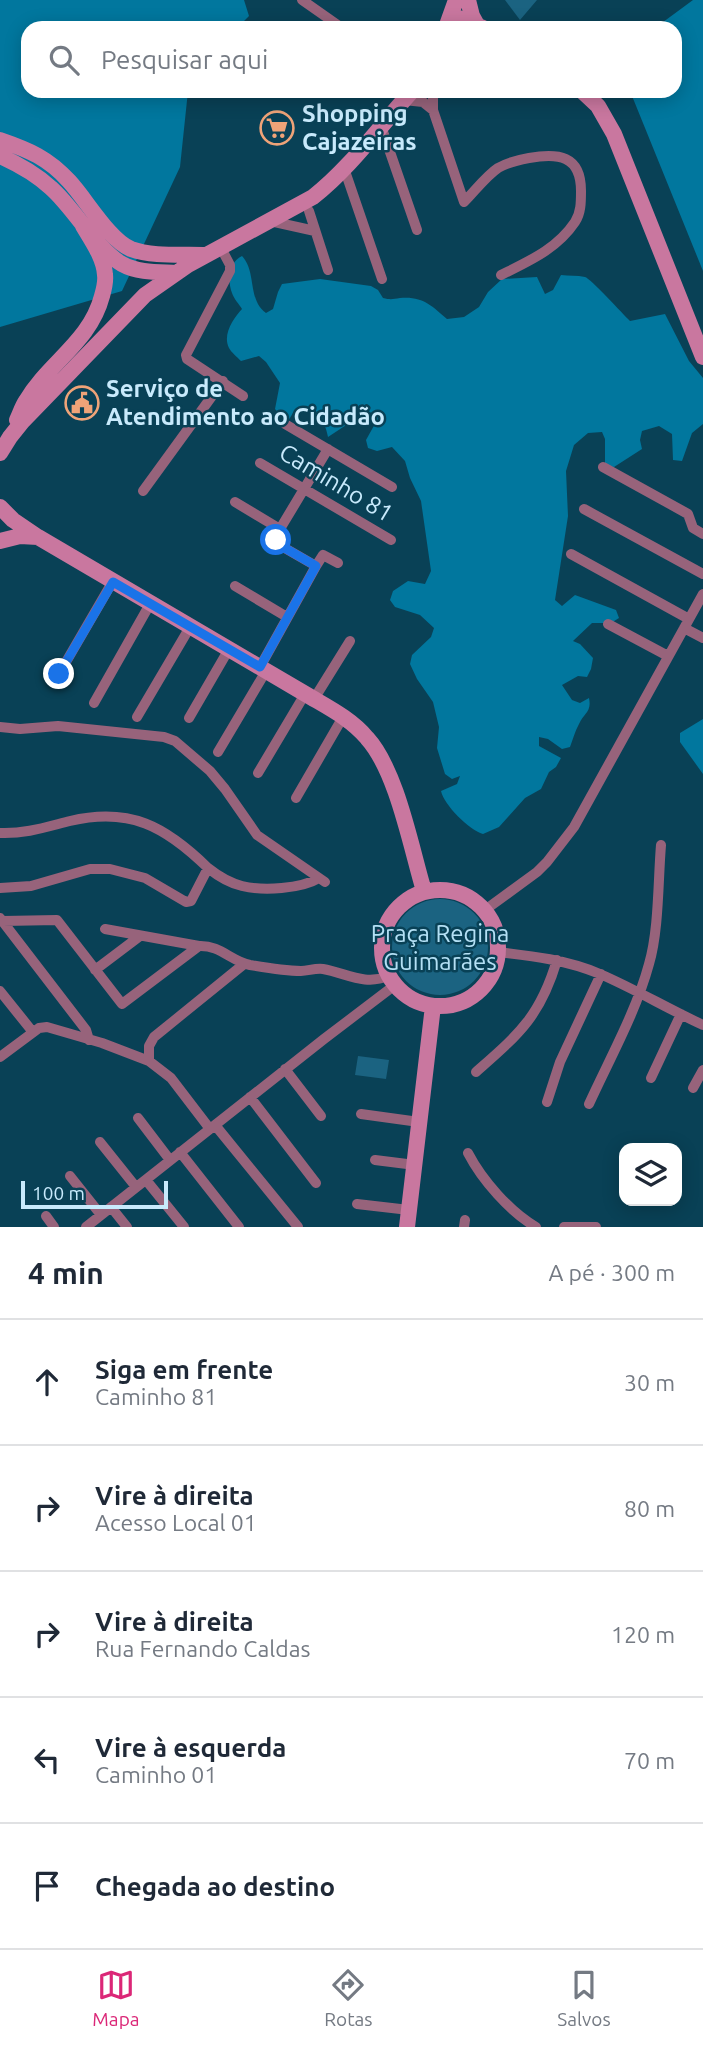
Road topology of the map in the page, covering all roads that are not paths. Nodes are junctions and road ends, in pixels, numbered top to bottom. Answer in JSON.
{"nodes":[{"id":1,"x":302,"y":0,"type":"edge"},
{"id":2,"x":468,"y":0,"type":"edge"},
{"id":3,"x":332,"y":21,"type":"edge"},
{"id":4,"x":473,"y":21,"type":"edge"},
{"id":5,"x":405,"y":98,"type":"edge"},
{"id":6,"x":414,"y":98,"type":"edge"},
{"id":7,"x":433,"y":98,"type":"edge"},
{"id":8,"x":589,"y":98,"type":"edge"},
{"id":9,"x":433,"y":110,"type":"junction"},
{"id":10,"x":381,"y":126,"type":"junction"},
{"id":11,"x":0,"y":140,"type":"edge"},
{"id":12,"x":0,"y":156,"type":"edge"},
{"id":13,"x":344,"y":168,"type":"junction"},
{"id":14,"x":309,"y":211,"type":"dead end"},
{"id":15,"x":270,"y":221,"type":"junction"},
{"id":16,"x":83,"y":226,"type":"junction"},
{"id":17,"x":417,"y":230,"type":"dead end"},
{"id":18,"x":316,"y":231,"type":"junction"},
{"id":19,"x":215,"y":252,"type":"junction"},
{"id":20,"x":328,"y":270,"type":"dead end"},
{"id":21,"x":176,"y":273,"type":"junction"},
{"id":22,"x":501,"y":275,"type":"dead end"},
{"id":23,"x":382,"y":279,"type":"dead end"},
{"id":24,"x":703,"y":357,"type":"edge"},
{"id":25,"x":223,"y":381,"type":"junction"},
{"id":26,"x":243,"y":396,"type":"dead end"},
{"id":27,"x":285,"y":424,"type":"dead end"},
{"id":28,"x":10,"y":437,"type":"junction"},
{"id":29,"x":328,"y":449,"type":"junction"},
{"id":30,"x":0,"y":453,"type":"edge"},
{"id":31,"x":260,"y":463,"type":"dead end"},
{"id":32,"x":603,"y":467,"type":"dead end"},
{"id":33,"x":391,"y":487,"type":"dead end"},
{"id":34,"x":304,"y":489,"type":"junction"},
{"id":35,"x":143,"y":491,"type":"dead end"},
{"id":36,"x":235,"y":502,"type":"dead end"},
{"id":37,"x":0,"y":507,"type":"edge"},
{"id":38,"x":584,"y":509,"type":"dead end"},
{"id":39,"x":13,"y":520,"type":"junction"},
{"id":40,"x":280,"y":529,"type":"junction"},
{"id":41,"x":703,"y":534,"type":"edge"},
{"id":42,"x":38,"y":537,"type":"junction"},
{"id":43,"x":5,"y":539,"type":"edge"},
{"id":44,"x":391,"y":540,"type":"dead end"},
{"id":45,"x":571,"y":554,"type":"dead end"},
{"id":46,"x":338,"y":563,"type":"dead end"},
{"id":47,"x":316,"y":566,"type":"junction"},
{"id":48,"x":703,"y":573,"type":"edge"},
{"id":49,"x":113,"y":582,"type":"junction"},
{"id":50,"x":235,"y":586,"type":"dead end"},
{"id":51,"x":703,"y":594,"type":"edge"},
{"id":52,"x":150,"y":604,"type":"junction"},
{"id":53,"x":287,"y":617,"type":"junction"},
{"id":54,"x":687,"y":623,"type":"junction"},
{"id":55,"x":608,"y":624,"type":"dead end"},
{"id":56,"x":190,"y":627,"type":"junction"},
{"id":57,"x":703,"y":638,"type":"edge"},
{"id":58,"x":350,"y":641,"type":"dead end"},
{"id":59,"x":229,"y":649,"type":"junction"},
{"id":60,"x":668,"y":656,"type":"junction"},
{"id":61,"x":263,"y":669,"type":"junction"},
{"id":62,"x":59,"y":674,"type":"dead end"},
{"id":63,"x":310,"y":696,"type":"junction"},
{"id":64,"x":93,"y":703,"type":"dead end"},
{"id":65,"x":137,"y":717,"type":"dead end"},
{"id":66,"x":343,"y":717,"type":"junction"},
{"id":67,"x":189,"y":718,"type":"dead end"},
{"id":68,"x":2,"y":731,"type":"edge"},
{"id":69,"x":218,"y":752,"type":"dead end"},
{"id":70,"x":258,"y":773,"type":"dead end"},
{"id":71,"x":296,"y":798,"type":"dead end"},
{"id":72,"x":0,"y":833,"type":"edge"},
{"id":73,"x":661,"y":845,"type":"dead end"},
{"id":74,"x":208,"y":868,"type":"junction"},
{"id":75,"x":0,"y":888,"type":"edge"},
{"id":76,"x":424,"y":891,"type":"junction"},
{"id":77,"x":485,"y":910,"type":"junction"},
{"id":78,"x":1,"y":920,"type":"edge"},
{"id":79,"x":105,"y":929,"type":"dead end"},
{"id":80,"x":140,"y":936,"type":"junction"},
{"id":81,"x":199,"y":946,"type":"junction"},
{"id":82,"x":498,"y":952,"type":"junction"},
{"id":83,"x":557,"y":960,"type":"junction"},
{"id":84,"x":244,"y":964,"type":"junction"},
{"id":85,"x":95,"y":970,"type":"junction"},
{"id":86,"x":601,"y":974,"type":"junction"},
{"id":87,"x":391,"y":981,"type":"junction"},
{"id":88,"x":0,"y":991,"type":"edge"},
{"id":89,"x":639,"y":993,"type":"junction"},
{"id":90,"x":433,"y":1006,"type":"junction"},
{"id":91,"x":681,"y":1014,"type":"junction"},
{"id":92,"x":703,"y":1025,"type":"edge"},
{"id":93,"x":32,"y":1031,"type":"junction"},
{"id":94,"x":89,"y":1040,"type":"junction"},
{"id":95,"x":0,"y":1056,"type":"edge"},
{"id":96,"x":149,"y":1060,"type":"junction"},
{"id":97,"x":285,"y":1069,"type":"junction"},
{"id":98,"x":703,"y":1070,"type":"edge"},
{"id":99,"x":476,"y":1072,"type":"dead end"},
{"id":100,"x":651,"y":1078,"type":"dead end"},
{"id":101,"x":694,"y":1088,"type":"dead end"},
{"id":102,"x":250,"y":1097,"type":"junction"},
{"id":103,"x":547,"y":1102,"type":"dead end"},
{"id":104,"x":589,"y":1104,"type":"dead end"},
{"id":105,"x":361,"y":1114,"type":"dead end"},
{"id":106,"x":321,"y":1116,"type":"dead end"},
{"id":107,"x":138,"y":1118,"type":"dead end"},
{"id":108,"x":419,"y":1122,"type":"junction"},
{"id":109,"x":213,"y":1127,"type":"junction"},
{"id":110,"x":100,"y":1142,"type":"dead end"},
{"id":111,"x":180,"y":1152,"type":"junction"},
{"id":112,"x":468,"y":1153,"type":"dead end"},
{"id":113,"x":170,"y":1160,"type":"junction"},
{"id":114,"x":375,"y":1160,"type":"dead end"},
{"id":115,"x":415,"y":1165,"type":"junction"},
{"id":116,"x":70,"y":1176,"type":"dead end"},
{"id":117,"x":146,"y":1180,"type":"junction"},
{"id":118,"x":316,"y":1183,"type":"dead end"},
{"id":119,"x":136,"y":1187,"type":"junction"},
{"id":120,"x":357,"y":1204,"type":"dead end"},
{"id":121,"x":111,"y":1207,"type":"junction"},
{"id":122,"x":409,"y":1210,"type":"junction"},
{"id":123,"x":101,"y":1215,"type":"junction"},
{"id":124,"x":46,"y":1216,"type":"dead end"},
{"id":125,"x":54,"y":1227,"type":"edge"},
{"id":126,"x":86,"y":1227,"type":"edge"},
{"id":127,"x":127,"y":1227,"type":"edge"},
{"id":128,"x":184,"y":1227,"type":"edge"},
{"id":129,"x":239,"y":1227,"type":"edge"},
{"id":130,"x":298,"y":1227,"type":"edge"},
{"id":131,"x":407,"y":1227,"type":"edge"},
{"id":132,"x":536,"y":1227,"type":"edge"},
{"id":133,"x":564,"y":1227,"type":"edge"},
{"id":134,"x":596,"y":1227,"type":"edge"}],
"edges":[{"from":1,"to":3,"type":"street"},
{"from":2,"to":4,"type":"main road"},
{"from":5,"to":10,"type":"main road"},
{"from":6,"to":9,"type":"street"},
{"from":7,"to":9,"type":"street"},
{"from":8,"to":24,"type":"main road"},
{"from":9,"to":22,"type":"street"},
{"from":10,"to":13,"type":"main road"},
{"from":10,"to":17,"type":"street"},
{"from":11,"to":19,"type":"main road"},
{"from":12,"to":16,"type":"main road"},
{"from":13,"to":15,"type":"main road"},
{"from":13,"to":23,"type":"street"},
{"from":14,"to":18,"type":"street"},
{"from":15,"to":18,"type":"street"},
{"from":15,"to":19,"type":"main road"},
{"from":16,"to":21,"type":"main road"},
{"from":16,"to":28,"type":"main road"},
{"from":18,"to":20,"type":"street"},
{"from":19,"to":21,"type":"main road"},
{"from":19,"to":25,"type":"street"},
{"from":21,"to":28,"type":"main road"},
{"from":25,"to":26,"type":"street"},
{"from":25,"to":35,"type":"street"},
{"from":27,"to":29,"type":"street"},
{"from":28,"to":30,"type":"main road"},
{"from":29,"to":33,"type":"street"},
{"from":29,"to":34,"type":"street"},
{"from":31,"to":34,"type":"street","name":"Caminho 81"},
{"from":32,"to":41,"type":"street"},
{"from":34,"to":40,"type":"street"},
{"from":34,"to":44,"type":"street","name":"Caminho 81"},
{"from":36,"to":40,"type":"street"},
{"from":37,"to":39,"type":"main road"},
{"from":38,"to":48,"type":"street"},
{"from":39,"to":42,"type":"main road"},
{"from":39,"to":43,"type":"main road"},
{"from":40,"to":47,"type":"street"},
{"from":42,"to":43,"type":"main road"},
{"from":42,"to":49,"type":"main road"},
{"from":45,"to":54,"type":"street"},
{"from":46,"to":47,"type":"street"},
{"from":47,"to":53,"type":"street"},
{"from":49,"to":52,"type":"main road"},
{"from":49,"to":62,"type":"street"},
{"from":50,"to":53,"type":"street"},
{"from":51,"to":54,"type":"street"},
{"from":52,"to":56,"type":"main road"},
{"from":52,"to":64,"type":"street"},
{"from":53,"to":61,"type":"street"},
{"from":54,"to":57,"type":"street"},
{"from":54,"to":60,"type":"street"},
{"from":55,"to":60,"type":"street"},
{"from":56,"to":59,"type":"main road"},
{"from":56,"to":65,"type":"street"},
{"from":58,"to":63,"type":"street"},
{"from":59,"to":61,"type":"main road"},
{"from":59,"to":67,"type":"street"},
{"from":60,"to":77,"type":"street"},
{"from":61,"to":63,"type":"main road"},
{"from":61,"to":69,"type":"street"},
{"from":63,"to":66,"type":"main road"},
{"from":63,"to":70,"type":"street"},
{"from":66,"to":71,"type":"street"},
{"from":66,"to":76,"type":"main road"},
{"from":68,"to":74,"type":"street"},
{"from":72,"to":74,"type":"street"},
{"from":73,"to":89,"type":"street"},
{"from":74,"to":75,"type":"street"},
{"from":76,"to":77,"type":"main road"},
{"from":76,"to":87,"type":"main road"},
{"from":77,"to":82,"type":"main road"},
{"from":78,"to":85,"type":"street"},
{"from":78,"to":94,"type":"street"},
{"from":79,"to":80,"type":"street"},
{"from":80,"to":81,"type":"street"},
{"from":80,"to":85,"type":"street"},
{"from":81,"to":84,"type":"street"},
{"from":81,"to":85,"type":"street"},
{"from":82,"to":83,"type":"street"},
{"from":82,"to":90,"type":"main road"},
{"from":83,"to":86,"type":"street"},
{"from":83,"to":99,"type":"street"},
{"from":84,"to":87,"type":"street"},
{"from":84,"to":96,"type":"street"},
{"from":86,"to":89,"type":"street"},
{"from":86,"to":103,"type":"street"},
{"from":87,"to":90,"type":"main road"},
{"from":87,"to":97,"type":"street"},
{"from":88,"to":93,"type":"street"},
{"from":89,"to":91,"type":"street"},
{"from":89,"to":104,"type":"street"},
{"from":90,"to":108,"type":"main road"},
{"from":91,"to":92,"type":"street"},
{"from":91,"to":100,"type":"street"},
{"from":93,"to":94,"type":"street"},
{"from":93,"to":95,"type":"street"},
{"from":94,"to":96,"type":"street"},
{"from":96,"to":109,"type":"street"},
{"from":97,"to":102,"type":"street"},
{"from":97,"to":106,"type":"street"},
{"from":98,"to":101,"type":"street"},
{"from":102,"to":109,"type":"street"},
{"from":102,"to":118,"type":"street"},
{"from":105,"to":108,"type":"street"},
{"from":107,"to":113,"type":"street"},
{"from":108,"to":115,"type":"main road"},
{"from":109,"to":111,"type":"street"},
{"from":109,"to":130,"type":"street"},
{"from":110,"to":119,"type":"street"},
{"from":111,"to":113,"type":"street"},
{"from":111,"to":129,"type":"street"},
{"from":112,"to":132,"type":"street"},
{"from":113,"to":117,"type":"street"},
{"from":114,"to":115,"type":"street"},
{"from":115,"to":122,"type":"main road"},
{"from":116,"to":123,"type":"street"},
{"from":117,"to":119,"type":"street"},
{"from":117,"to":128,"type":"street"},
{"from":119,"to":121,"type":"street"},
{"from":120,"to":122,"type":"street"},
{"from":121,"to":123,"type":"street"},
{"from":121,"to":127,"type":"street"},
{"from":122,"to":131,"type":"main road"},
{"from":123,"to":126,"type":"street"},
{"from":124,"to":125,"type":"street"},
{"from":133,"to":134,"type":"street"}]}
